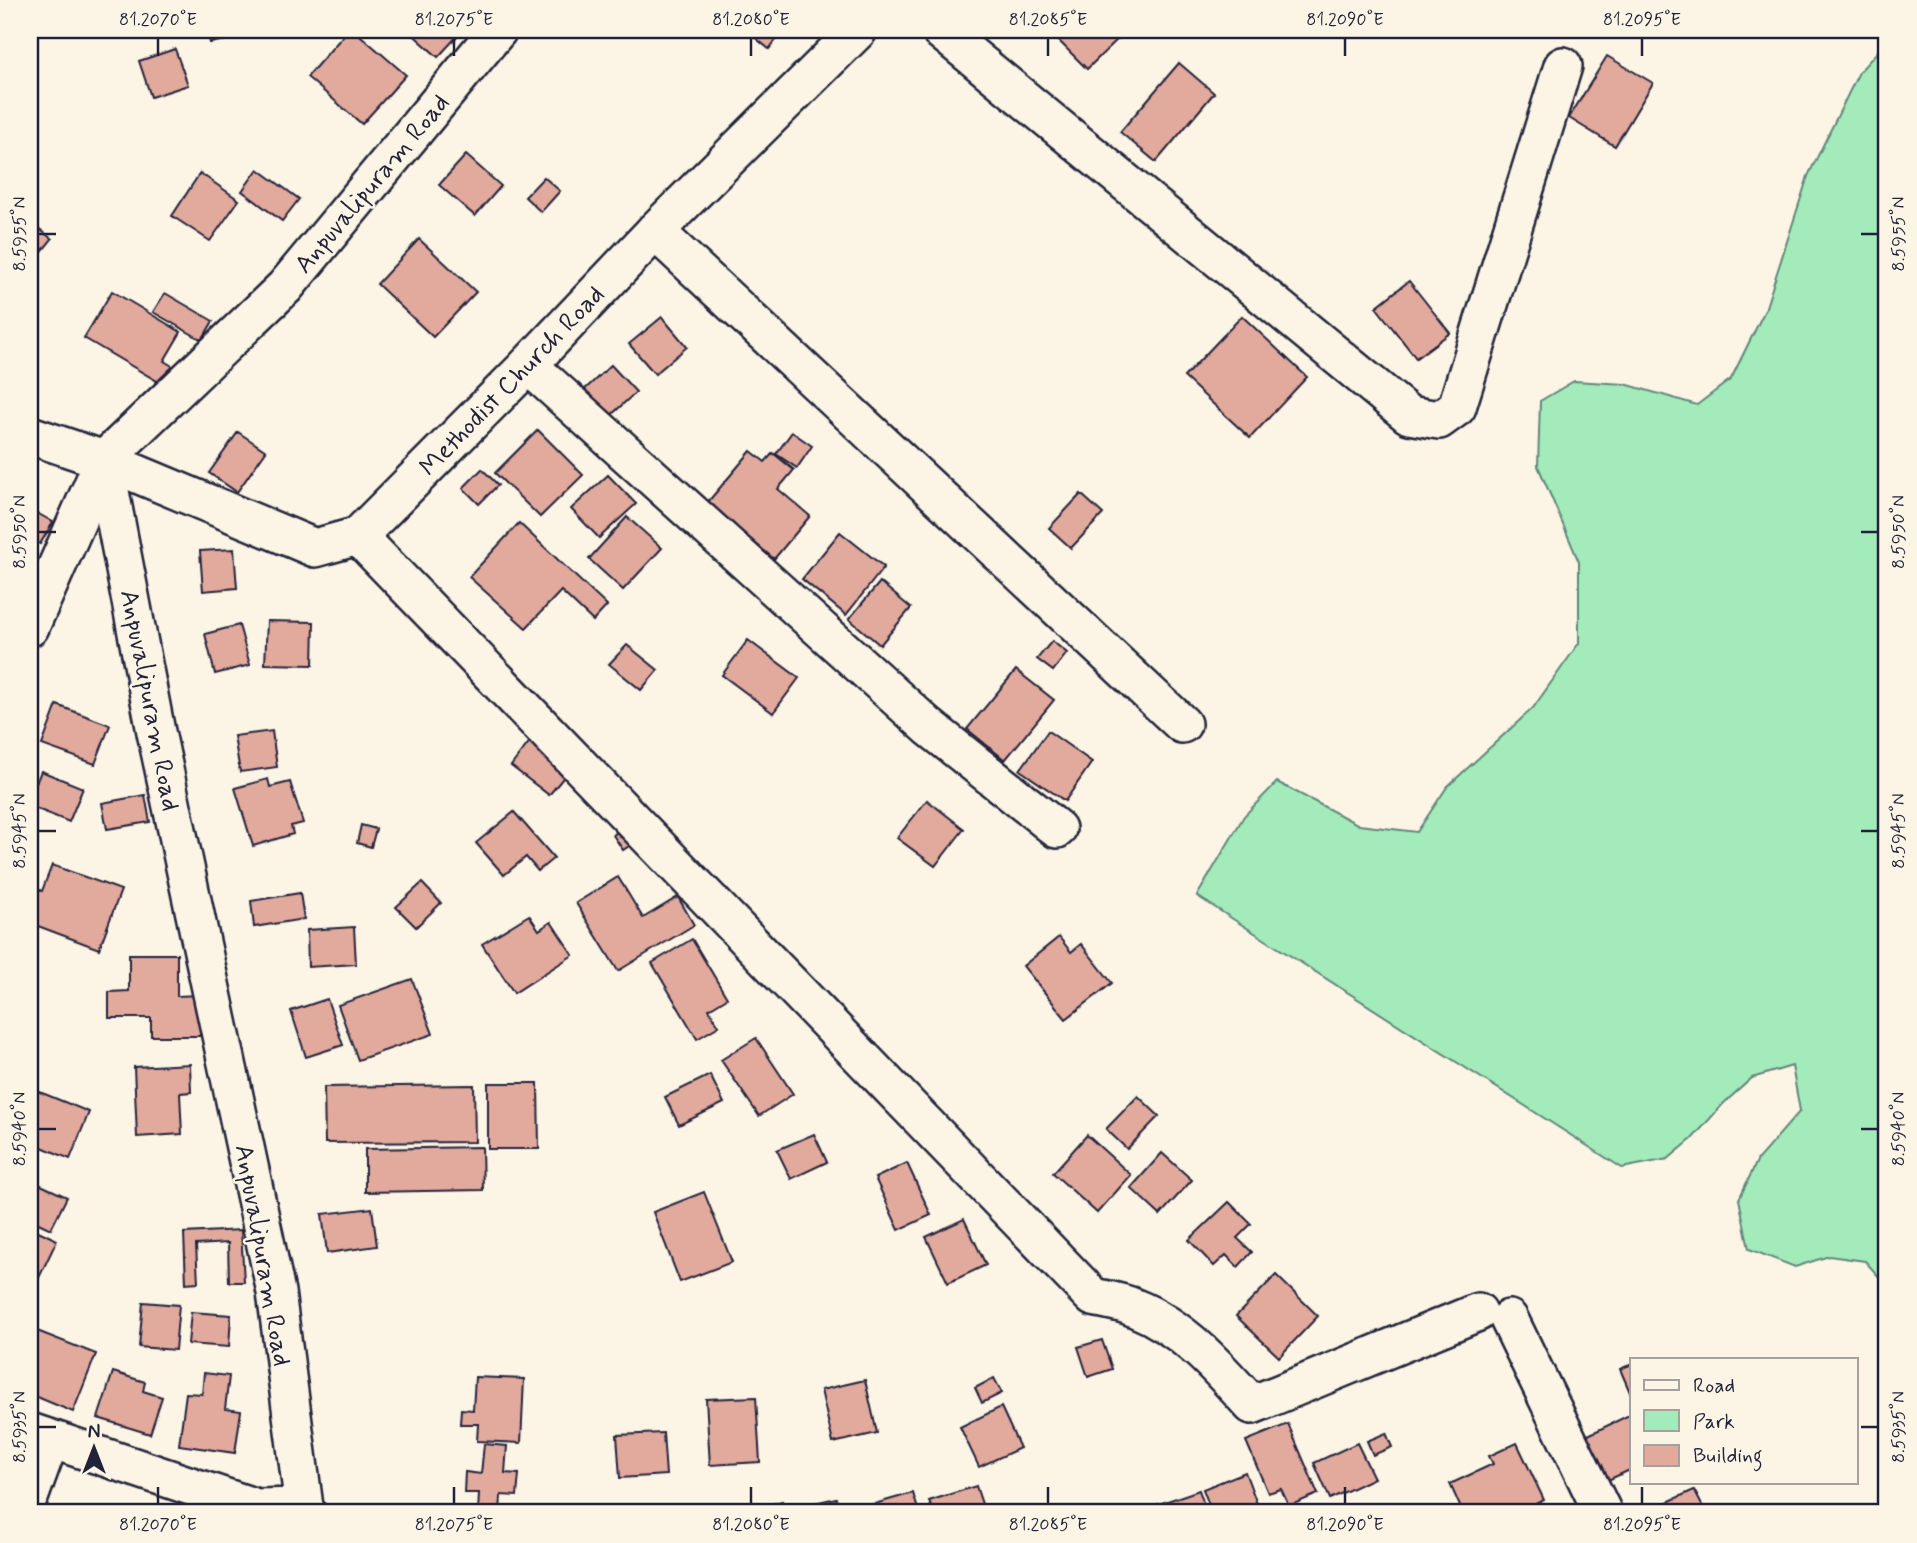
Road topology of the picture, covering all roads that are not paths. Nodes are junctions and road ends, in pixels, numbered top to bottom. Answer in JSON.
{"nodes":[{"id":1,"x":498,"y":30,"type":"edge"},
{"id":2,"x":858,"y":30,"type":"edge"},
{"id":3,"x":940,"y":30,"type":"edge"},
{"id":4,"x":1563,"y":66,"type":"dead end"},
{"id":5,"x":655,"y":230,"type":"junction"},
{"id":6,"x":527,"y":365,"type":"junction"},
{"id":7,"x":30,"y":435,"type":"edge"},
{"id":8,"x":104,"y":460,"type":"junction"},
{"id":9,"x":358,"y":536,"type":"junction"},
{"id":10,"x":30,"y":628,"type":"edge"},
{"id":11,"x":1182,"y":724,"type":"dead end"},
{"id":12,"x":1057,"y":829,"type":"dead end"},
{"id":13,"x":40,"y":1436,"type":"edge"},
{"id":14,"x":30,"y":1495,"type":"edge"},
{"id":15,"x":305,"y":1510,"type":"edge"},
{"id":16,"x":1602,"y":1513,"type":"edge"}],
"edges":[{"from":1,"to":8,"type":"street","name":"Anpuvalipuram Road"},
{"from":2,"to":5,"type":"street","name":"Methodist Church Road"},
{"from":3,"to":4,"type":"street"},
{"from":5,"to":6,"type":"street","name":"Methodist Church Road"},
{"from":5,"to":11,"type":"street"},
{"from":6,"to":9,"type":"street","name":"Methodist Church Road"},
{"from":6,"to":12,"type":"street"},
{"from":7,"to":8,"type":"street","name":"Methodist Church Road"},
{"from":8,"to":9,"type":"street","name":"Methodist Church Road"},
{"from":8,"to":10,"type":"street"},
{"from":8,"to":15,"type":"street","name":"Anpuvalipuram Road"},
{"from":9,"to":16,"type":"street"},
{"from":13,"to":14,"type":"street"},
{"from":13,"to":15,"type":"street"}]}
